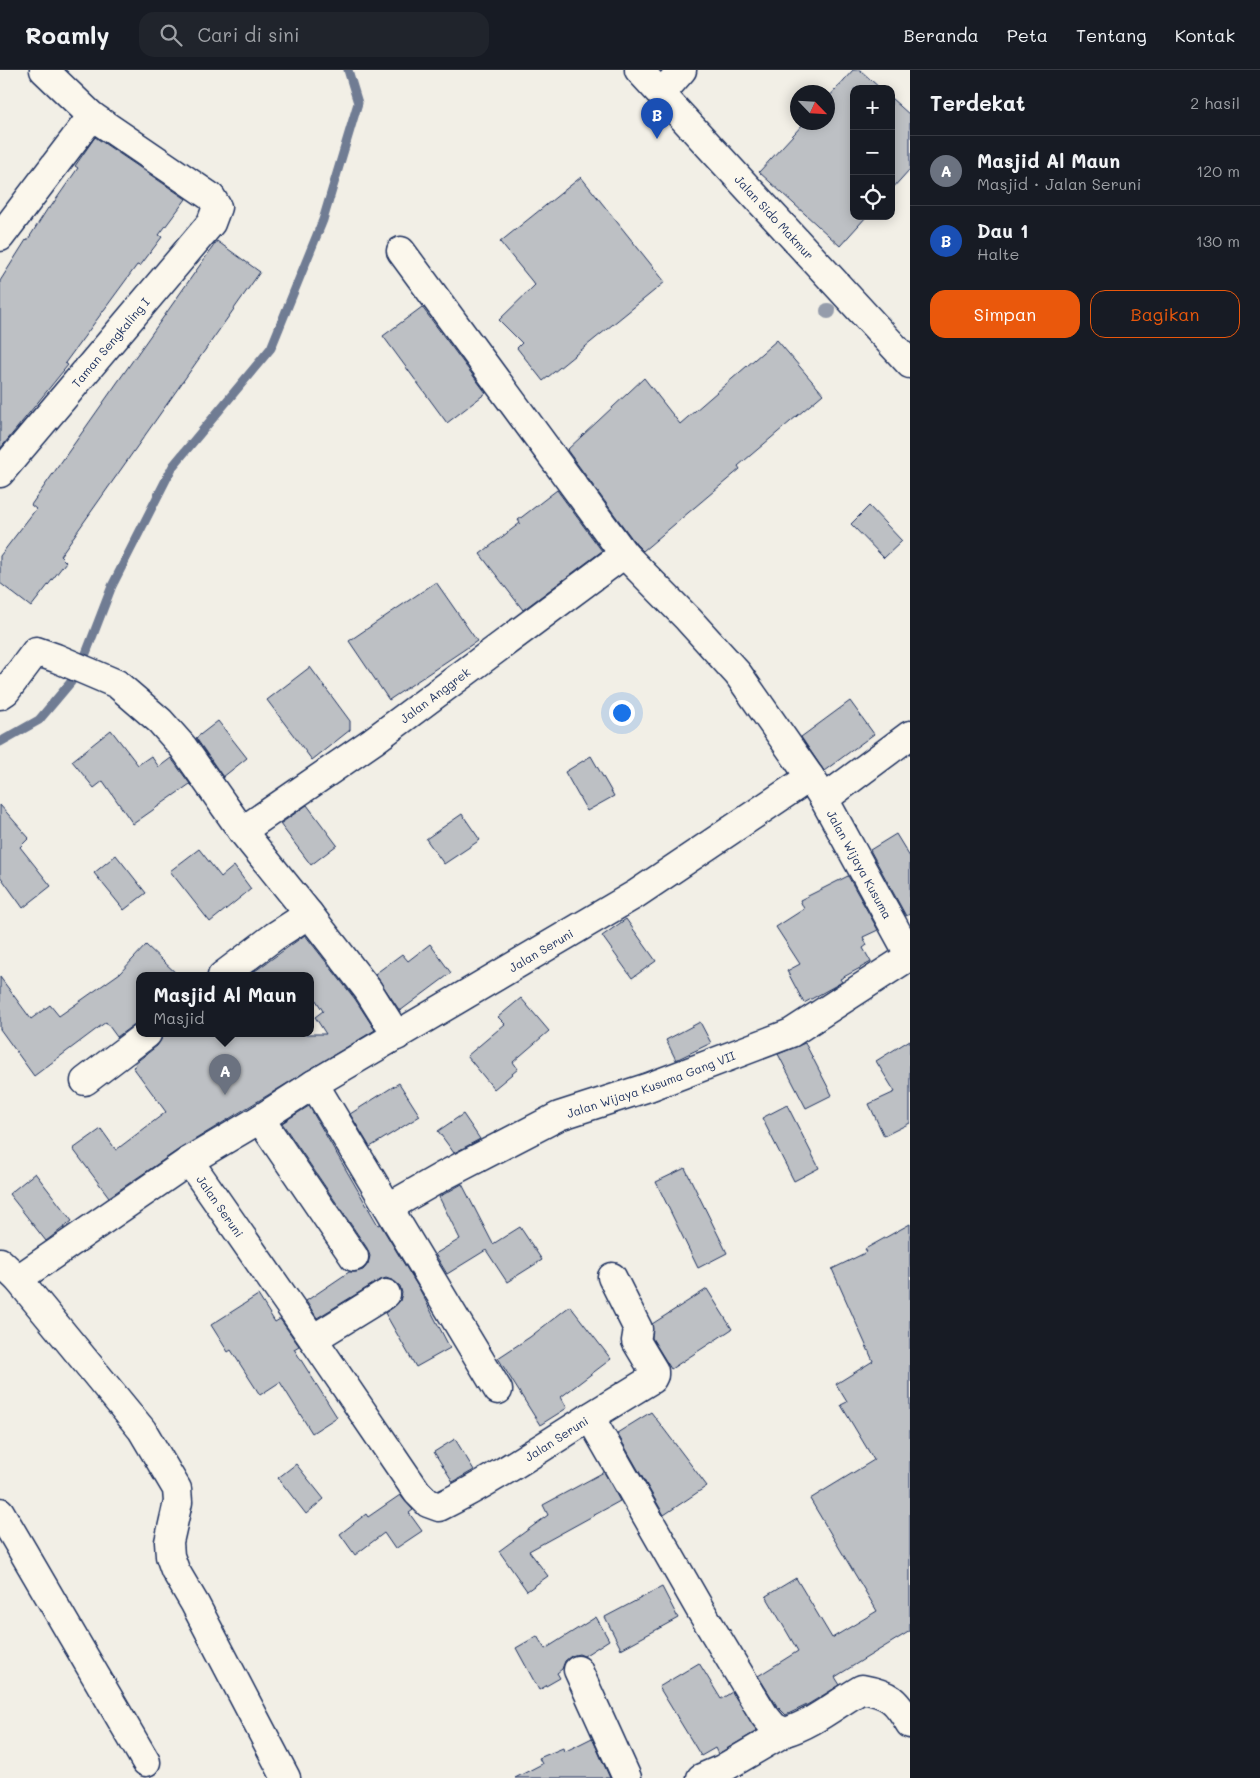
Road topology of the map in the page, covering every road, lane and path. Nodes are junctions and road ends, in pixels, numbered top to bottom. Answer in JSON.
{"nodes":[{"id":1,"x":44,"y":70,"type":"edge"},
{"id":2,"x":639,"y":70,"type":"edge"},
{"id":3,"x":682,"y":70,"type":"edge"},
{"id":4,"x":661,"y":94,"type":"junction"},
{"id":5,"x":92,"y":116,"type":"junction"},
{"id":6,"x":0,"y":237,"type":"edge"},
{"id":7,"x":401,"y":251,"type":"dead end"},
{"id":8,"x":910,"y":364,"type":"edge"},
{"id":9,"x":0,"y":473,"type":"edge"},
{"id":10,"x":624,"y":554,"type":"junction"},
{"id":11,"x":0,"y":695,"type":"edge"},
{"id":12,"x":910,"y":735,"type":"edge"},
{"id":13,"x":817,"y":788,"type":"junction"},
{"id":14,"x":242,"y":831,"type":"junction"},
{"id":15,"x":309,"y":914,"type":"junction"},
{"id":16,"x":910,"y":956,"type":"edge"},
{"id":17,"x":227,"y":972,"type":"edge"},
{"id":18,"x":397,"y":1036,"type":"junction"},
{"id":19,"x":143,"y":1037,"type":"edge"},
{"id":20,"x":85,"y":1081,"type":"dead end"},
{"id":21,"x":314,"y":1084,"type":"junction"},
{"id":22,"x":260,"y":1119,"type":"junction"},
{"id":23,"x":189,"y":1161,"type":"junction"},
{"id":24,"x":389,"y":1207,"type":"junction"},
{"id":25,"x":354,"y":1257,"type":"dead end"},
{"id":26,"x":9,"y":1271,"type":"edge"},
{"id":27,"x":612,"y":1277,"type":"dead end"},
{"id":28,"x":386,"y":1294,"type":"dead end"},
{"id":29,"x":313,"y":1339,"type":"junction"},
{"id":30,"x":498,"y":1390,"type":"dead end"},
{"id":31,"x":590,"y":1417,"type":"junction"},
{"id":32,"x":0,"y":1512,"type":"edge"},
{"id":33,"x":578,"y":1670,"type":"dead end"},
{"id":34,"x":910,"y":1724,"type":"edge"},
{"id":35,"x":785,"y":1732,"type":"junction"},
{"id":36,"x":146,"y":1762,"type":"dead end"},
{"id":37,"x":286,"y":1778,"type":"edge"},
{"id":38,"x":627,"y":1778,"type":"edge"},
{"id":39,"x":701,"y":1778,"type":"edge"}],
"edges":[{"from":1,"to":5,"type":"street"},
{"from":2,"to":4,"type":"street","name":"Jalan Sido Makmur"},
{"from":3,"to":4,"type":"street"},
{"from":4,"to":8,"type":"street","name":"Jalan Sido Makmur"},
{"from":5,"to":6,"type":"street"},
{"from":5,"to":9,"type":"street","name":"Taman Sengkaling I"},
{"from":7,"to":10,"type":"street","name":"Jalan Wijaya Kusuma"},
{"from":10,"to":13,"type":"street","name":"Jalan Wijaya Kusuma"},
{"from":10,"to":14,"type":"street","name":"Jalan Anggrek"},
{"from":11,"to":14,"type":"street"},
{"from":12,"to":13,"type":"street","name":"Jalan Seruni"},
{"from":13,"to":16,"type":"street","name":"Jalan Wijaya Kusuma"},
{"from":13,"to":18,"type":"street","name":"Jalan Seruni"},
{"from":14,"to":15,"type":"street"},
{"from":15,"to":17,"type":"street"},
{"from":15,"to":18,"type":"street"},
{"from":16,"to":24,"type":"street","name":"Jalan Wijaya Kusuma Gang VII"},
{"from":18,"to":21,"type":"street","name":"Jalan Seruni"},
{"from":19,"to":20,"type":"street"},
{"from":21,"to":22,"type":"street","name":"Jalan Seruni"},
{"from":21,"to":24,"type":"street"},
{"from":22,"to":23,"type":"street","name":"Jalan Seruni"},
{"from":22,"to":25,"type":"street"},
{"from":23,"to":26,"type":"street","name":"Jalan Seruni"},
{"from":23,"to":29,"type":"street","name":"Jalan Seruni"},
{"from":24,"to":30,"type":"street"},
{"from":26,"to":37,"type":"street"},
{"from":27,"to":31,"type":"street"},
{"from":28,"to":29,"type":"street"},
{"from":29,"to":31,"type":"street","name":"Jalan Seruni"},
{"from":31,"to":35,"type":"street","name":"Jalan Seruni"},
{"from":32,"to":36,"type":"street"},
{"from":33,"to":38,"type":"street"},
{"from":34,"to":35,"type":"street"},
{"from":35,"to":39,"type":"street"}]}
